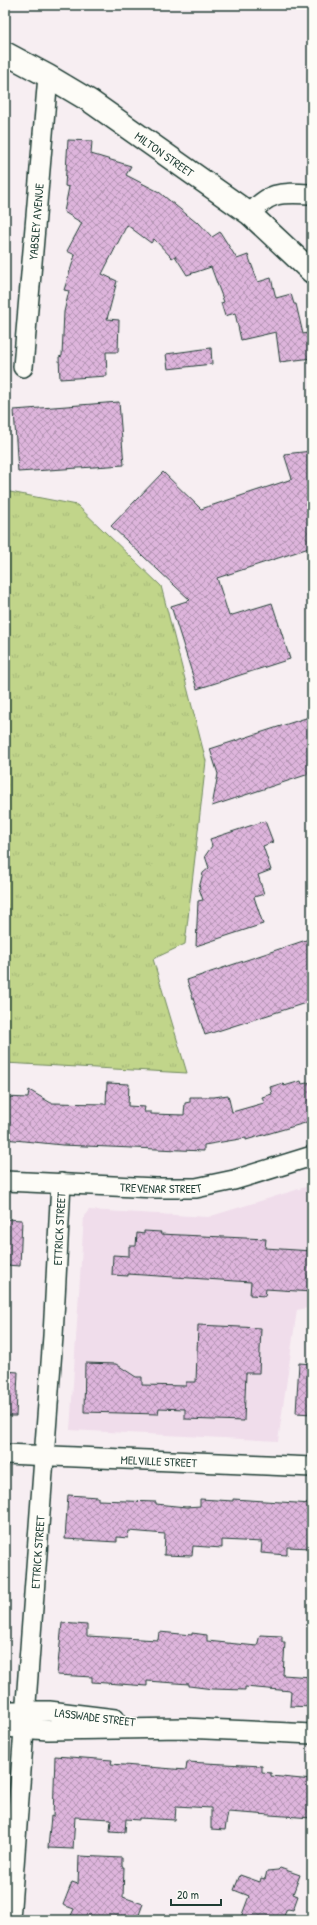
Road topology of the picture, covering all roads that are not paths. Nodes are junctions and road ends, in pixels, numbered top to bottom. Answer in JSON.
{"nodes":[{"id":1,"x":5,"y":53,"type":"edge"},
{"id":2,"x":48,"y":76,"type":"junction"},
{"id":3,"x":312,"y":194,"type":"edge"},
{"id":4,"x":250,"y":214,"type":"junction"},
{"id":5,"x":312,"y":272,"type":"edge"},
{"id":6,"x":23,"y":367,"type":"dead end"},
{"id":7,"x":312,"y":1156,"type":"edge"},
{"id":8,"x":5,"y":1181,"type":"edge"},
{"id":9,"x":61,"y":1184,"type":"junction"},
{"id":10,"x":5,"y":1454,"type":"edge"},
{"id":11,"x":43,"y":1456,"type":"junction"},
{"id":12,"x":312,"y":1467,"type":"edge"},
{"id":13,"x":5,"y":1711,"type":"edge"},
{"id":14,"x":25,"y":1720,"type":"junction"},
{"id":15,"x":5,"y":1727,"type":"edge"},
{"id":16,"x":312,"y":1734,"type":"edge"},
{"id":17,"x":10,"y":1920,"type":"edge"}],
"edges":[{"from":1,"to":2,"type":"main road","name":"MILTON STREET"},
{"from":2,"to":4,"type":"main road","name":"MILTON STREET"},
{"from":2,"to":6,"type":"street","name":"YABSLEY AVENUE"},
{"from":3,"to":4,"type":"street"},
{"from":4,"to":5,"type":"main road","name":"MILTON STREET"},
{"from":7,"to":9,"type":"street","name":"TREVENAR STREET"},
{"from":8,"to":9,"type":"street","name":"TREVENAR STREET"},
{"from":9,"to":11,"type":"street","name":"ETTRICK STREET"},
{"from":10,"to":11,"type":"street","name":"MELVILLE STREET"},
{"from":11,"to":12,"type":"street","name":"MELVILLE STREET"},
{"from":11,"to":14,"type":"street","name":"ETTRICK STREET"},
{"from":13,"to":14,"type":"street","name":"LASSWADE STREET"},
{"from":14,"to":15,"type":"street","name":"LASSWADE STREET"},
{"from":14,"to":16,"type":"street","name":"LASSWADE STREET"},
{"from":14,"to":17,"type":"street","name":"ETTRICK STREET"}]}
